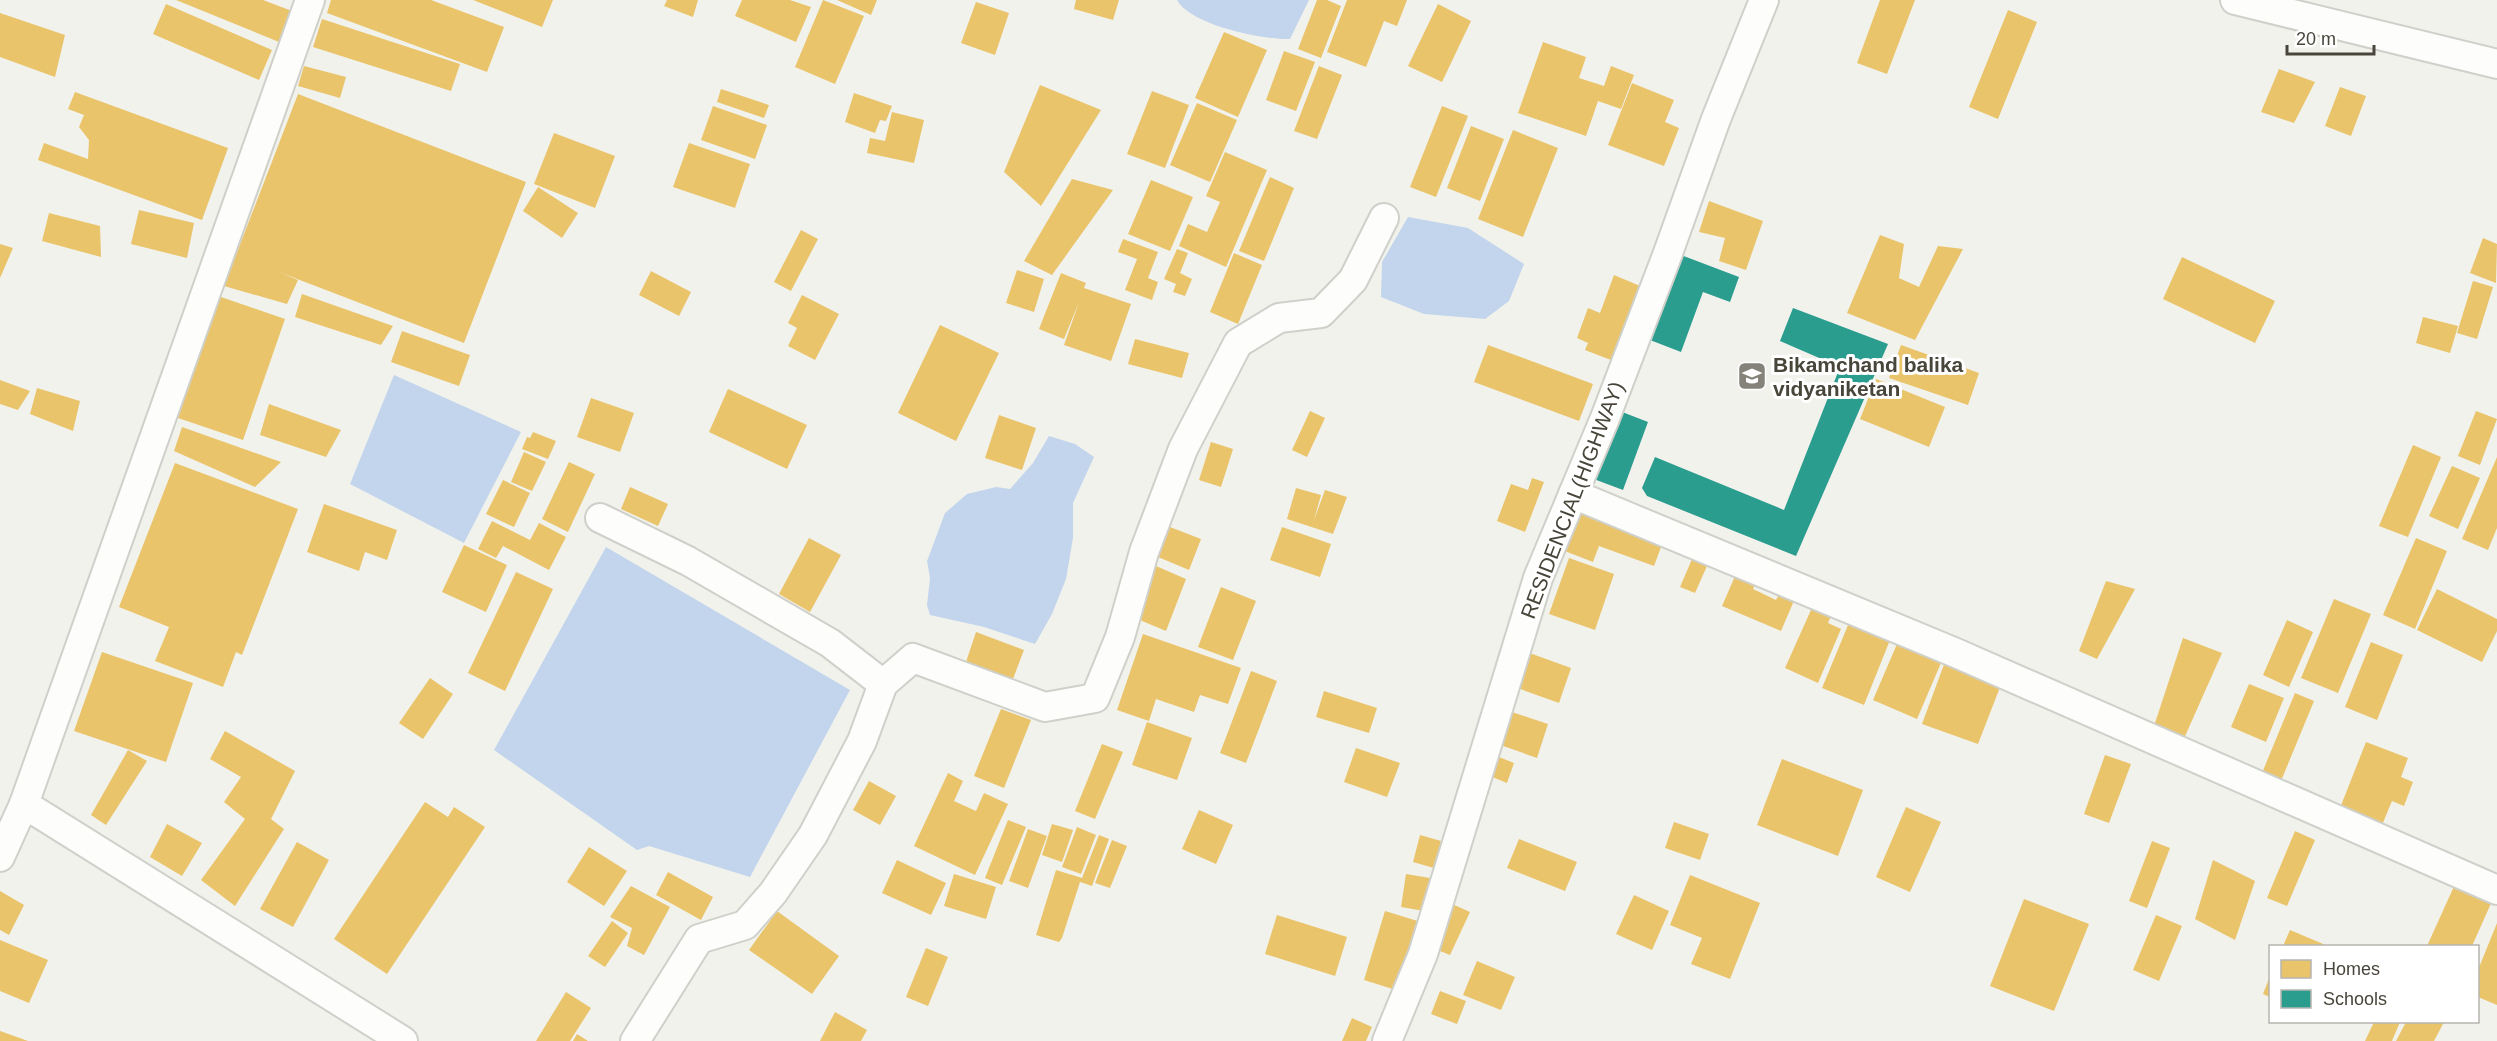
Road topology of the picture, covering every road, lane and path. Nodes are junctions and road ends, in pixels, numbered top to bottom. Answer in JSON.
{"nodes":[{"id":1,"x":310,"y":0,"type":"edge"},
{"id":2,"x":1764,"y":0,"type":"edge"},
{"id":3,"x":2235,"y":0,"type":"edge"},
{"id":4,"x":2497,"y":64,"type":"edge"},
{"id":5,"x":1384,"y":218,"type":"dead end"},
{"id":6,"x":1573,"y":494,"type":"junction"},
{"id":7,"x":600,"y":518,"type":"dead end"},
{"id":8,"x":883,"y":684,"type":"junction"},
{"id":9,"x":24,"y":804,"type":"junction"},
{"id":10,"x":0,"y":857,"type":"edge"},
{"id":11,"x":2497,"y":890,"type":"edge"},
{"id":12,"x":403,"y":1041,"type":"edge"},
{"id":13,"x":635,"y":1041,"type":"edge"},
{"id":14,"x":1387,"y":1041,"type":"edge"}],
"edges":[{"from":1,"to":9,"type":"street"},
{"from":2,"to":6,"type":"street","name":"RESIDENCIAL(HIGHWAY)"},
{"from":3,"to":4,"type":"street"},
{"from":5,"to":8,"type":"street"},
{"from":6,"to":11,"type":"street"},
{"from":6,"to":14,"type":"street","name":"RESIDENCIAL(HIGHWAY)"},
{"from":7,"to":8,"type":"street"},
{"from":8,"to":13,"type":"street"},
{"from":9,"to":10,"type":"street"},
{"from":9,"to":12,"type":"street"}]}
